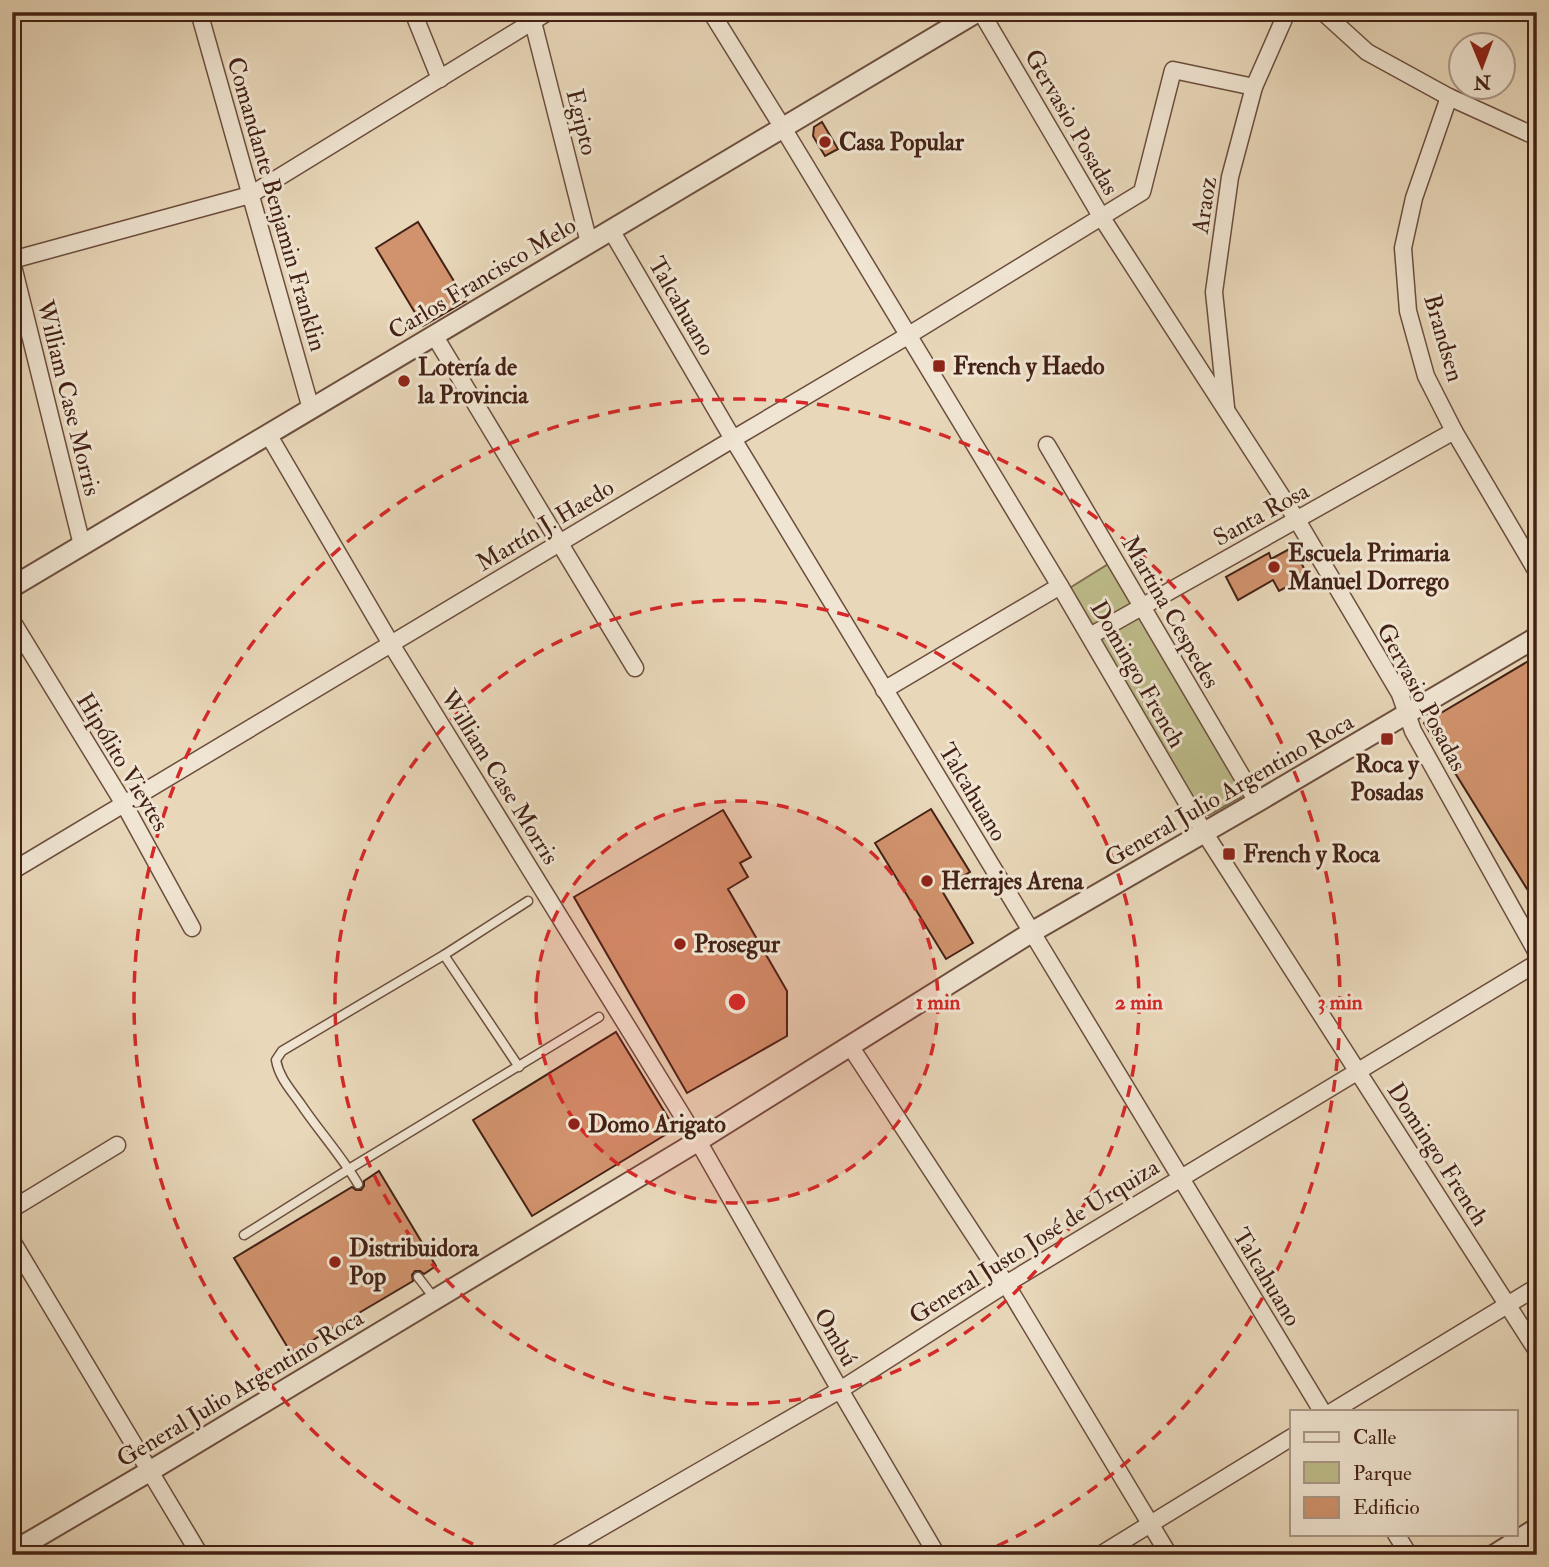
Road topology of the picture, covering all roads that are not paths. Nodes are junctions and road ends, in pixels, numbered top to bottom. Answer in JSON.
{"nodes":[{"id":1,"x":199,"y":12,"type":"edge"},
{"id":2,"x":413,"y":12,"type":"edge"},
{"id":3,"x":548,"y":12,"type":"edge"},
{"id":4,"x":711,"y":12,"type":"edge"},
{"id":5,"x":979,"y":12,"type":"edge"},
{"id":6,"x":1287,"y":12,"type":"edge"},
{"id":7,"x":1323,"y":12,"type":"edge"},
{"id":8,"x":532,"y":17,"type":"edge"},
{"id":9,"x":440,"y":79,"type":"junction"},
{"id":10,"x":1254,"y":87,"type":"junction"},
{"id":11,"x":1448,"y":96,"type":"edge"},
{"id":12,"x":1448,"y":100,"type":"edge"},
{"id":13,"x":1460,"y":102,"type":"edge"},
{"id":14,"x":783,"y":128,"type":"junction"},
{"id":15,"x":1537,"y":137,"type":"edge"},
{"id":16,"x":250,"y":195,"type":"junction"},
{"id":17,"x":1102,"y":218,"type":"junction"},
{"id":18,"x":611,"y":230,"type":"junction"},
{"id":19,"x":589,"y":243,"type":"junction"},
{"id":20,"x":12,"y":261,"type":"edge"},
{"id":21,"x":434,"y":335,"type":"junction"},
{"id":22,"x":909,"y":335,"type":"junction"},
{"id":23,"x":311,"y":409,"type":"junction"},
{"id":24,"x":1227,"y":413,"type":"junction"},
{"id":25,"x":1454,"y":430,"type":"junction"},
{"id":26,"x":268,"y":434,"type":"junction"},
{"id":27,"x":733,"y":439,"type":"junction"},
{"id":28,"x":1047,"y":445,"type":"dead end"},
{"id":29,"x":1297,"y":520,"type":"junction"},
{"id":30,"x":559,"y":543,"type":"junction"},
{"id":31,"x":82,"y":545,"type":"junction"},
{"id":32,"x":1537,"y":572,"type":"edge"},
{"id":33,"x":1060,"y":586,"type":"junction"},
{"id":34,"x":12,"y":587,"type":"edge"},
{"id":35,"x":1141,"y":607,"type":"junction"},
{"id":36,"x":12,"y":621,"type":"edge"},
{"id":37,"x":1090,"y":636,"type":"junction"},
{"id":38,"x":1537,"y":637,"type":"edge"},
{"id":39,"x":391,"y":644,"type":"junction"},
{"id":40,"x":635,"y":668,"type":"dead end"},
{"id":41,"x":884,"y":690,"type":"junction"},
{"id":42,"x":1408,"y":714,"type":"junction"},
{"id":43,"x":1257,"y":802,"type":"junction"},
{"id":44,"x":124,"y":804,"type":"junction"},
{"id":45,"x":1204,"y":832,"type":"junction"},
{"id":46,"x":12,"y":871,"type":"edge"},
{"id":47,"x":528,"y":901,"type":"dead end"},
{"id":48,"x":192,"y":928,"type":"dead end"},
{"id":49,"x":1032,"y":932,"type":"junction"},
{"id":50,"x":1537,"y":953,"type":"edge"},
{"id":51,"x":444,"y":955,"type":"junction"},
{"id":52,"x":1537,"y":963,"type":"edge"},
{"id":53,"x":599,"y":1017,"type":"dead end"},
{"id":54,"x":850,"y":1046,"type":"junction"},
{"id":55,"x":519,"y":1067,"type":"junction"},
{"id":56,"x":1358,"y":1072,"type":"junction"},
{"id":57,"x":698,"y":1141,"type":"junction"},
{"id":58,"x":117,"y":1145,"type":"dead end"},
{"id":59,"x":349,"y":1169,"type":"junction"},
{"id":60,"x":1180,"y":1177,"type":"junction"},
{"id":61,"x":358,"y":1184,"type":"dead end"},
{"id":62,"x":12,"y":1209,"type":"edge"},
{"id":63,"x":244,"y":1235,"type":"dead end"},
{"id":64,"x":12,"y":1241,"type":"edge"},
{"id":65,"x":418,"y":1277,"type":"dead end"},
{"id":66,"x":1006,"y":1284,"type":"junction"},
{"id":67,"x":1537,"y":1287,"type":"edge"},
{"id":68,"x":436,"y":1299,"type":"junction"},
{"id":69,"x":1507,"y":1305,"type":"junction"},
{"id":70,"x":1537,"y":1351,"type":"edge"},
{"id":71,"x":840,"y":1390,"type":"junction"},
{"id":72,"x":1321,"y":1410,"type":"edge"},
{"id":73,"x":1335,"y":1410,"type":"edge"},
{"id":74,"x":1290,"y":1438,"type":"edge"},
{"id":75,"x":150,"y":1471,"type":"junction"},
{"id":76,"x":1149,"y":1524,"type":"junction"},
{"id":77,"x":1537,"y":1528,"type":"edge"},
{"id":78,"x":1397,"y":1536,"type":"edge"},
{"id":79,"x":12,"y":1552,"type":"edge"},
{"id":80,"x":557,"y":1554,"type":"edge"},
{"id":81,"x":200,"y":1555,"type":"edge"},
{"id":82,"x":937,"y":1555,"type":"edge"},
{"id":83,"x":1100,"y":1555,"type":"edge"},
{"id":84,"x":1169,"y":1555,"type":"edge"},
{"id":85,"x":1409,"y":1555,"type":"edge"},
{"id":86,"x":1494,"y":1555,"type":"edge"}],
"edges":[{"from":1,"to":16,"type":"street","name":"Comandante Benjamin Franklin"},
{"from":2,"to":9,"type":"street"},
{"from":3,"to":8,"type":"street"},
{"from":4,"to":14,"type":"street","name":"Domingo French"},
{"from":5,"to":14,"type":"street","name":"Carlos Francisco Melo"},
{"from":5,"to":17,"type":"street","name":"Gervasio Posadas"},
{"from":6,"to":10,"type":"street","name":"Araoz"},
{"from":7,"to":11,"type":"street"},
{"from":8,"to":9,"type":"street"},
{"from":8,"to":19,"type":"street","name":"Egipto"},
{"from":9,"to":16,"type":"street"},
{"from":10,"to":17,"type":"street","name":"Gervasio Posadas"},
{"from":10,"to":24,"type":"street","name":"Araoz"},
{"from":12,"to":25,"type":"street","name":"Brandsen"},
{"from":13,"to":15,"type":"street"},
{"from":14,"to":18,"type":"street","name":"Carlos Francisco Melo"},
{"from":14,"to":22,"type":"street","name":"Domingo French"},
{"from":16,"to":20,"type":"street"},
{"from":16,"to":23,"type":"street","name":"Comandante Benjamin Franklin"},
{"from":17,"to":22,"type":"street","name":"Martín J. Haedo"},
{"from":17,"to":24,"type":"street","name":"Gervasio Posadas"},
{"from":18,"to":19,"type":"street","name":"Carlos Francisco Melo"},
{"from":18,"to":27,"type":"street","name":"Talcahuano"},
{"from":19,"to":21,"type":"street","name":"Carlos Francisco Melo"},
{"from":20,"to":31,"type":"street","name":"William Case Morris"},
{"from":21,"to":23,"type":"street","name":"Carlos Francisco Melo"},
{"from":21,"to":30,"type":"street"},
{"from":22,"to":27,"type":"street","name":"Martín J. Haedo"},
{"from":22,"to":33,"type":"street","name":"Domingo French"},
{"from":23,"to":26,"type":"street","name":"Carlos Francisco Melo"},
{"from":24,"to":29,"type":"street","name":"Gervasio Posadas"},
{"from":25,"to":29,"type":"street","name":"Santa Rosa"},
{"from":25,"to":32,"type":"street","name":"Brandsen"},
{"from":26,"to":31,"type":"street","name":"Carlos Francisco Melo"},
{"from":26,"to":39,"type":"street","name":"William Case Morris"},
{"from":27,"to":30,"type":"street","name":"Martín J. Haedo"},
{"from":27,"to":41,"type":"street","name":"Talcahuano"},
{"from":28,"to":35,"type":"street","name":"Martina Cespedes"},
{"from":29,"to":35,"type":"street","name":"Santa Rosa"},
{"from":29,"to":42,"type":"street","name":"Gervasio Posadas"},
{"from":30,"to":39,"type":"street","name":"Martín J. Haedo"},
{"from":30,"to":40,"type":"street"},
{"from":31,"to":34,"type":"street","name":"Carlos Francisco Melo"},
{"from":33,"to":37,"type":"street","name":"Domingo French"},
{"from":33,"to":41,"type":"street"},
{"from":35,"to":37,"type":"street","name":"Santa Rosa"},
{"from":35,"to":43,"type":"street","name":"Martina Cespedes"},
{"from":36,"to":44,"type":"street","name":"Hipólito Vieytes"},
{"from":37,"to":45,"type":"street","name":"Domingo French"},
{"from":38,"to":42,"type":"street","name":"General Julio Argentino Roca"},
{"from":39,"to":44,"type":"street","name":"Martín J. Haedo"},
{"from":39,"to":57,"type":"street","name":"William Case Morris"},
{"from":41,"to":49,"type":"street","name":"Talcahuano"},
{"from":42,"to":43,"type":"street","name":"General Julio Argentino Roca"},
{"from":42,"to":50,"type":"street","name":"Gervasio Posadas"},
{"from":43,"to":45,"type":"street","name":"General Julio Argentino Roca"},
{"from":44,"to":46,"type":"street","name":"Martín J. Haedo"},
{"from":44,"to":48,"type":"street","name":"Hipólito Vieytes"},
{"from":45,"to":49,"type":"street","name":"General Julio Argentino Roca"},
{"from":45,"to":56,"type":"street","name":"Domingo French"},
{"from":47,"to":51,"type":"lane"},
{"from":49,"to":54,"type":"street","name":"General Julio Argentino Roca"},
{"from":49,"to":60,"type":"street","name":"Talcahuano"},
{"from":51,"to":55,"type":"lane"},
{"from":51,"to":59,"type":"lane"},
{"from":52,"to":56,"type":"street","name":"General Justo José de Urquiza"},
{"from":53,"to":55,"type":"lane"},
{"from":54,"to":57,"type":"street","name":"General Julio Argentino Roca"},
{"from":54,"to":66,"type":"street"},
{"from":55,"to":59,"type":"lane"},
{"from":56,"to":60,"type":"street","name":"General Justo José de Urquiza"},
{"from":56,"to":69,"type":"street","name":"Domingo French"},
{"from":57,"to":68,"type":"street","name":"General Julio Argentino Roca"},
{"from":57,"to":71,"type":"street","name":"Ombú"},
{"from":58,"to":62,"type":"street"},
{"from":59,"to":61,"type":"lane"},
{"from":59,"to":63,"type":"lane"},
{"from":60,"to":66,"type":"street","name":"General Justo José de Urquiza"},
{"from":60,"to":72,"type":"street","name":"Talcahuano"},
{"from":64,"to":75,"type":"street"},
{"from":65,"to":68,"type":"lane"},
{"from":66,"to":71,"type":"street","name":"General Justo José de Urquiza"},
{"from":66,"to":76,"type":"street"},
{"from":67,"to":69,"type":"street"},
{"from":68,"to":75,"type":"street","name":"General Julio Argentino Roca"},
{"from":69,"to":70,"type":"street","name":"Domingo French"},
{"from":69,"to":73,"type":"street"},
{"from":71,"to":80,"type":"street","name":"General Justo José de Urquiza"},
{"from":71,"to":82,"type":"street","name":"Ombú"},
{"from":74,"to":76,"type":"street"},
{"from":75,"to":79,"type":"street","name":"General Julio Argentino Roca"},
{"from":75,"to":81,"type":"street"},
{"from":76,"to":83,"type":"street"},
{"from":76,"to":84,"type":"street"},
{"from":77,"to":86,"type":"street"},
{"from":78,"to":85,"type":"street"}]}
